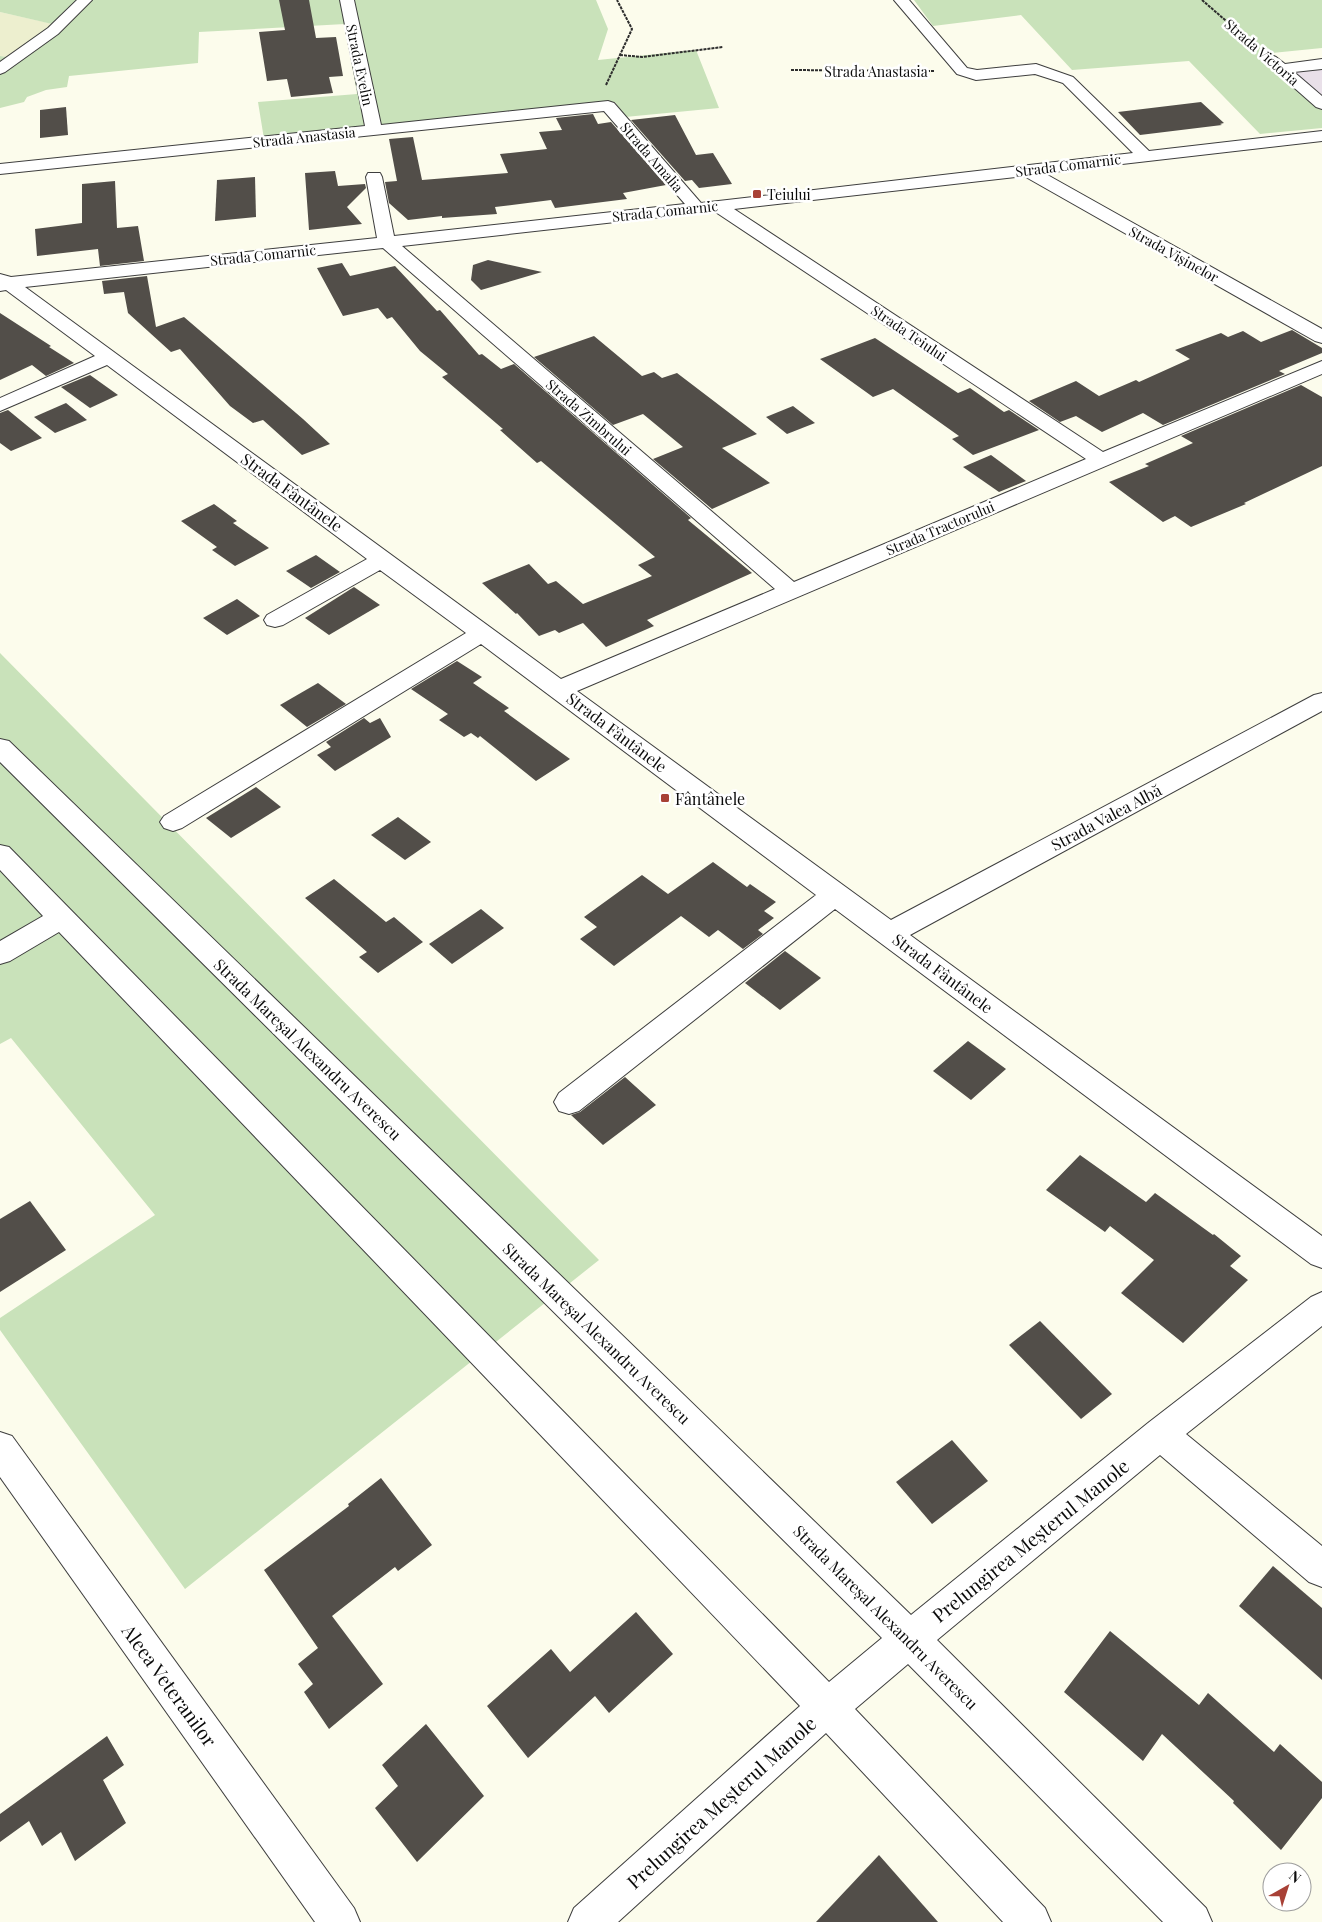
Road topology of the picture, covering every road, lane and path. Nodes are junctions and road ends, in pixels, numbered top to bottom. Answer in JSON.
{"nodes":[{"id":1,"x":85,"y":0,"type":"edge"},
{"id":2,"x":347,"y":0,"type":"edge"},
{"id":3,"x":617,"y":0,"type":"edge"},
{"id":4,"x":901,"y":0,"type":"edge"},
{"id":5,"x":1202,"y":0,"type":"edge"},
{"id":6,"x":723,"y":47,"type":"dead end"},
{"id":7,"x":620,"y":55,"type":"junction"},
{"id":8,"x":1276,"y":64,"type":"junction"},
{"id":9,"x":1322,"y":64,"type":"edge"},
{"id":10,"x":0,"y":69,"type":"edge"},
{"id":11,"x":791,"y":70,"type":"dead end"},
{"id":12,"x":962,"y":71,"type":"junction"},
{"id":13,"x":1322,"y":104,"type":"edge"},
{"id":14,"x":608,"y":106,"type":"junction"},
{"id":15,"x":374,"y":130,"type":"junction"},
{"id":16,"x":1322,"y":136,"type":"edge"},
{"id":17,"x":1145,"y":156,"type":"junction"},
{"id":18,"x":0,"y":169,"type":"edge"},
{"id":19,"x":1026,"y":170,"type":"junction"},
{"id":20,"x":374,"y":177,"type":"dead end"},
{"id":21,"x":717,"y":206,"type":"junction"},
{"id":22,"x":696,"y":208,"type":"junction"},
{"id":23,"x":387,"y":242,"type":"junction"},
{"id":24,"x":3,"y":283,"type":"edge"},
{"id":25,"x":1322,"y":338,"type":"edge"},
{"id":26,"x":109,"y":357,"type":"junction"},
{"id":27,"x":1322,"y":368,"type":"edge"},
{"id":28,"x":0,"y":405,"type":"edge"},
{"id":29,"x":1101,"y":460,"type":"junction"},
{"id":30,"x":383,"y":559,"type":"junction"},
{"id":31,"x":791,"y":592,"type":"junction"},
{"id":32,"x":275,"y":620,"type":"dead end"},
{"id":33,"x":483,"y":633,"type":"junction"},
{"id":34,"x":559,"y":689,"type":"junction"},
{"id":35,"x":1322,"y":701,"type":"edge"},
{"id":36,"x":0,"y":746,"type":"edge"},
{"id":37,"x":173,"y":822,"type":"dead end"},
{"id":38,"x":0,"y":854,"type":"edge"},
{"id":39,"x":836,"y":894,"type":"junction"},
{"id":40,"x":61,"y":918,"type":"junction"},
{"id":41,"x":890,"y":933,"type":"junction"},
{"id":42,"x":0,"y":954,"type":"edge"},
{"id":43,"x":569,"y":1102,"type":"dead end"},
{"id":44,"x":1322,"y":1254,"type":"edge"},
{"id":45,"x":1322,"y":1307,"type":"edge"},
{"id":46,"x":1160,"y":1434,"type":"junction"},
{"id":47,"x":0,"y":1448,"type":"edge"},
{"id":48,"x":1322,"y":1568,"type":"edge"},
{"id":49,"x":909,"y":1639,"type":"junction"},
{"id":50,"x":827,"y":1708,"type":"junction"},
{"id":51,"x":340,"y":1922,"type":"edge"},
{"id":52,"x":588,"y":1922,"type":"edge"},
{"id":53,"x":1031,"y":1922,"type":"edge"},
{"id":54,"x":1192,"y":1922,"type":"edge"}],
"edges":[{"from":1,"to":10,"type":"street"},
{"from":2,"to":15,"type":"street","name":"Strada Evelin"},
{"from":3,"to":7,"type":"path"},
{"from":4,"to":12,"type":"street"},
{"from":5,"to":8,"type":"path","name":"Strada Victoria"},
{"from":6,"to":7,"type":"path"},
{"from":7,"to":14,"type":"path"},
{"from":8,"to":9,"type":"street"},
{"from":8,"to":13,"type":"street","name":"Strada Victoria"},
{"from":11,"to":12,"type":"path","name":"Strada Anastasia"},
{"from":12,"to":17,"type":"street"},
{"from":14,"to":15,"type":"street","name":"Strada Anastasia"},
{"from":14,"to":22,"type":"street","name":"Strada Amalia"},
{"from":15,"to":18,"type":"street","name":"Strada Anastasia"},
{"from":16,"to":17,"type":"street","name":"Strada Comarnic"},
{"from":17,"to":19,"type":"street","name":"Strada Comarnic"},
{"from":19,"to":21,"type":"street","name":"Strada Comarnic"},
{"from":19,"to":25,"type":"street","name":"Strada Vișinelor"},
{"from":20,"to":23,"type":"street"},
{"from":21,"to":22,"type":"street","name":"Strada Comarnic"},
{"from":21,"to":29,"type":"street","name":"Strada Teiului"},
{"from":22,"to":23,"type":"street","name":"Strada Comarnic"},
{"from":23,"to":24,"type":"street","name":"Strada Comarnic"},
{"from":23,"to":31,"type":"street","name":"Strada Zimbrului"},
{"from":24,"to":26,"type":"street","name":"Strada Fântânele"},
{"from":26,"to":28,"type":"street"},
{"from":26,"to":30,"type":"street","name":"Strada Fântânele"},
{"from":27,"to":29,"type":"street","name":"Strada Tractorului"},
{"from":29,"to":31,"type":"street","name":"Strada Tractorului"},
{"from":30,"to":32,"type":"street"},
{"from":30,"to":33,"type":"street","name":"Strada Fântânele"},
{"from":31,"to":34,"type":"street","name":"Strada Tractorului"},
{"from":33,"to":34,"type":"street","name":"Strada Fântânele"},
{"from":33,"to":37,"type":"street"},
{"from":34,"to":39,"type":"street","name":"Strada Fântânele"},
{"from":35,"to":41,"type":"street","name":"Strada Valea Albă"},
{"from":36,"to":49,"type":"street","name":"Strada Mareșal Alexandru Averescu"},
{"from":38,"to":40,"type":"street"},
{"from":39,"to":41,"type":"street","name":"Strada Fântânele"},
{"from":39,"to":43,"type":"street"},
{"from":40,"to":42,"type":"street"},
{"from":40,"to":50,"type":"street"},
{"from":41,"to":44,"type":"street","name":"Strada Fântânele"},
{"from":45,"to":46,"type":"street","name":"Prelungirea Meșterul Manole"},
{"from":46,"to":48,"type":"street"},
{"from":46,"to":49,"type":"street","name":"Prelungirea Meșterul Manole"},
{"from":47,"to":51,"type":"street","name":"Aleea Veteranilor"},
{"from":49,"to":50,"type":"street","name":"Prelungirea Meșterul Manole"},
{"from":49,"to":54,"type":"street","name":"Strada Mareșal Alexandru Averescu"},
{"from":50,"to":52,"type":"street","name":"Prelungirea Meșterul Manole"},
{"from":50,"to":53,"type":"street"}]}
